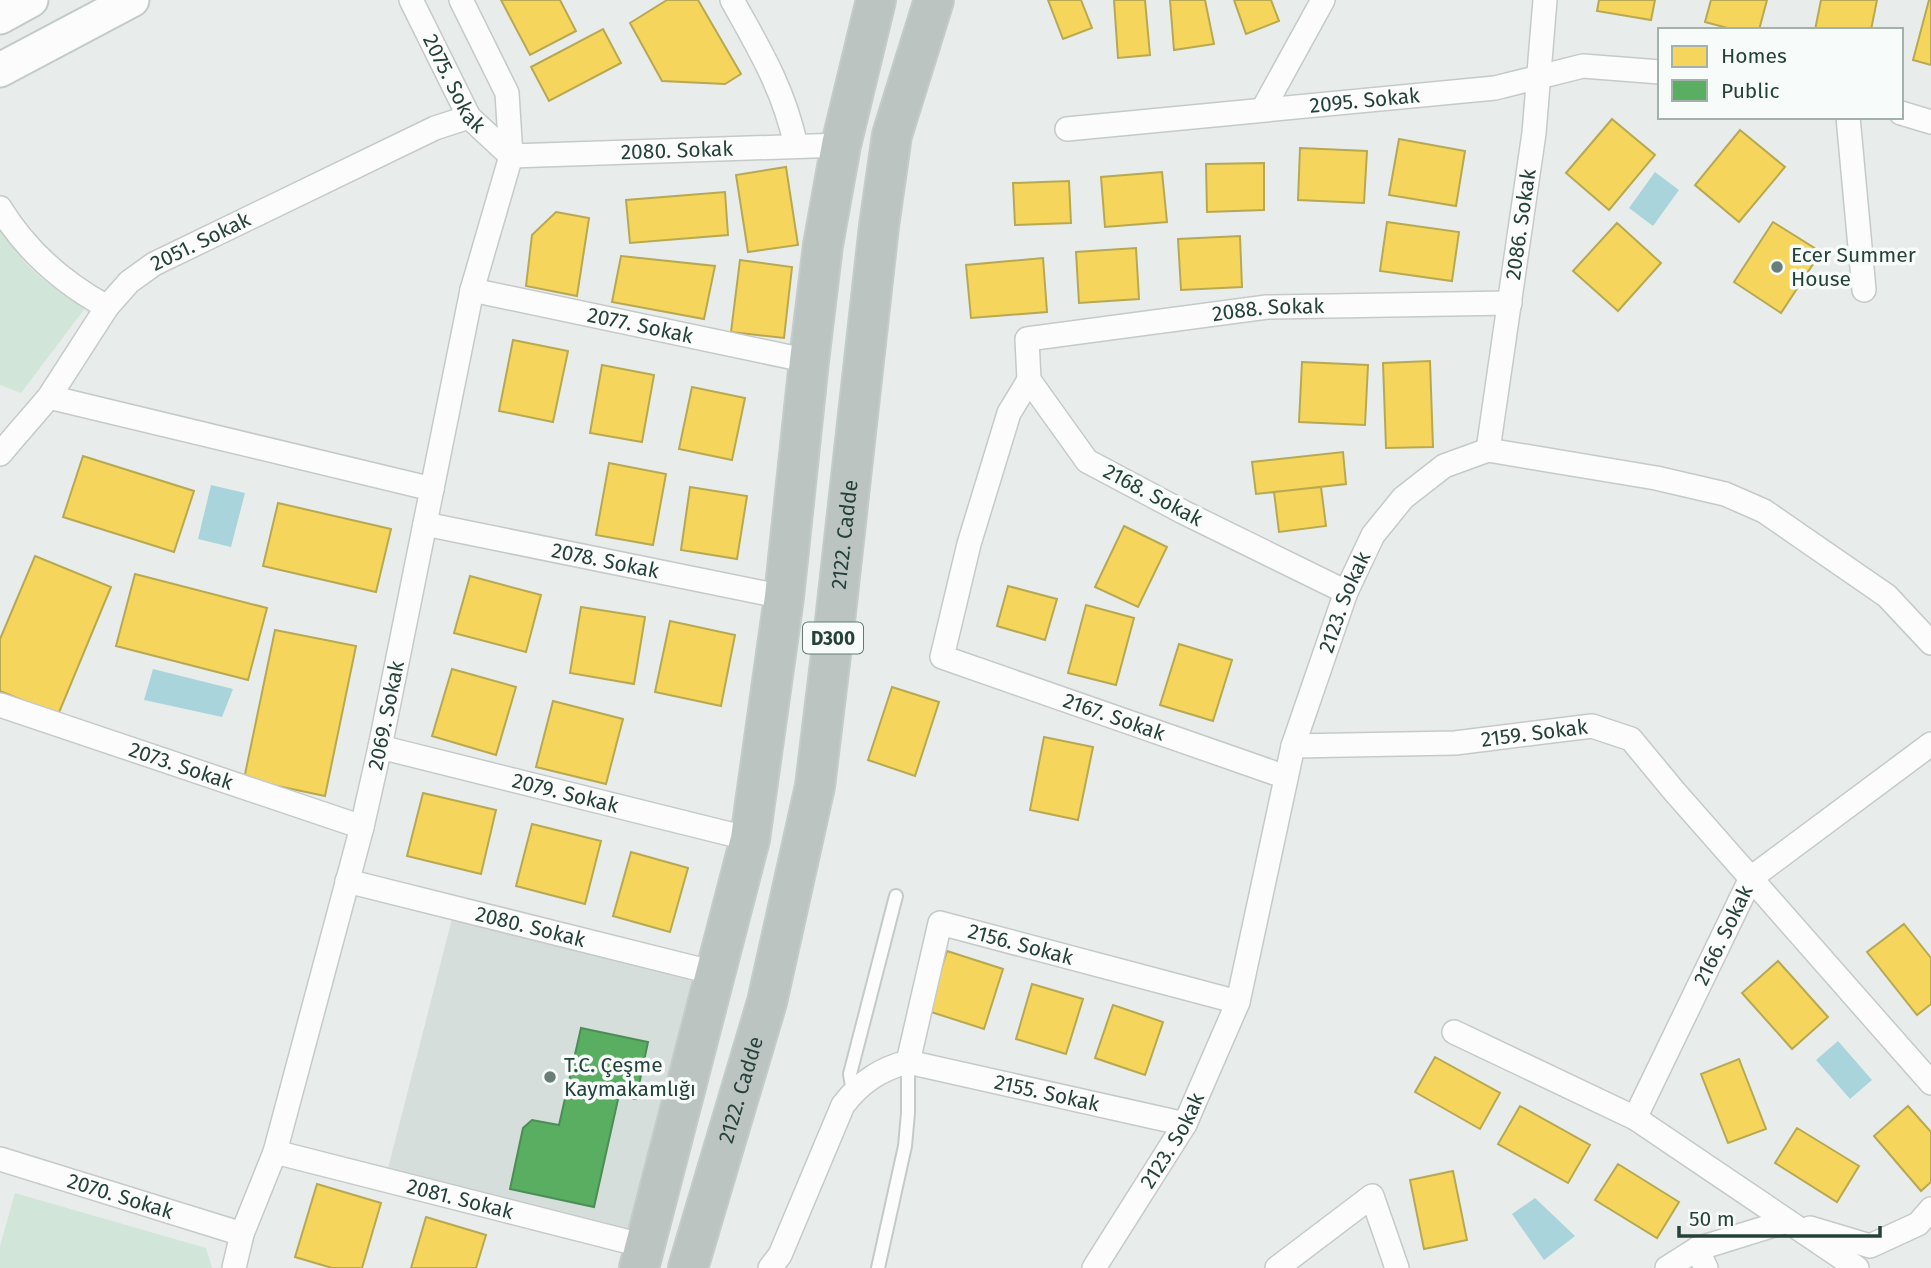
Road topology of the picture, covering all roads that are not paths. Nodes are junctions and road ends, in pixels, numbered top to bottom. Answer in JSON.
{"nodes":[{"id":1,"x":31,"y":0,"type":"edge"},
{"id":2,"x":132,"y":0,"type":"edge"},
{"id":3,"x":411,"y":0,"type":"edge"},
{"id":4,"x":461,"y":0,"type":"edge"},
{"id":5,"x":732,"y":0,"type":"edge"},
{"id":6,"x":876,"y":0,"type":"edge"},
{"id":7,"x":934,"y":0,"type":"edge"},
{"id":8,"x":1323,"y":0,"type":"edge"},
{"id":9,"x":1545,"y":0,"type":"edge"},
{"id":10,"x":0,"y":17,"type":"edge"},
{"id":11,"x":0,"y":70,"type":"edge"},
{"id":12,"x":1658,"y":72,"type":"edge"},
{"id":13,"x":1539,"y":77,"type":"junction"},
{"id":14,"x":1263,"y":109,"type":"junction"},
{"id":15,"x":1903,"y":114,"type":"edge"},
{"id":16,"x":469,"y":117,"type":"junction"},
{"id":17,"x":1848,"y":119,"type":"edge"},
{"id":18,"x":1931,"y":122,"type":"edge"},
{"id":19,"x":1067,"y":129,"type":"dead end"},
{"id":20,"x":841,"y":145,"type":"junction"},
{"id":21,"x":796,"y":146,"type":"junction"},
{"id":22,"x":511,"y":156,"type":"junction"},
{"id":23,"x":0,"y":208,"type":"edge"},
{"id":24,"x":472,"y":290,"type":"junction"},
{"id":25,"x":1864,"y":290,"type":"dead end"},
{"id":26,"x":1510,"y":303,"type":"junction"},
{"id":27,"x":107,"y":307,"type":"junction"},
{"id":28,"x":809,"y":361,"type":"junction"},
{"id":29,"x":1029,"y":380,"type":"junction"},
{"id":30,"x":49,"y":397,"type":"junction"},
{"id":31,"x":1488,"y":450,"type":"junction"},
{"id":32,"x":0,"y":454,"type":"edge"},
{"id":33,"x":432,"y":489,"type":"junction"},
{"id":34,"x":425,"y":524,"type":"junction"},
{"id":35,"x":1346,"y":592,"type":"junction"},
{"id":36,"x":784,"y":597,"type":"junction"},
{"id":37,"x":1931,"y":643,"type":"edge"},
{"id":38,"x":0,"y":705,"type":"edge"},
{"id":39,"x":1931,"y":744,"type":"edge"},
{"id":40,"x":1293,"y":746,"type":"junction"},
{"id":41,"x":380,"y":747,"type":"junction"},
{"id":42,"x":1286,"y":777,"type":"junction"},
{"id":43,"x":362,"y":827,"type":"junction"},
{"id":44,"x":750,"y":839,"type":"junction"},
{"id":45,"x":1751,"y":878,"type":"junction"},
{"id":46,"x":347,"y":881,"type":"junction"},
{"id":47,"x":896,"y":896,"type":"dead end"},
{"id":48,"x":715,"y":974,"type":"junction"},
{"id":49,"x":1238,"y":1002,"type":"junction"},
{"id":50,"x":1454,"y":1032,"type":"dead end"},
{"id":51,"x":908,"y":1062,"type":"junction"},
{"id":52,"x":1931,"y":1083,"type":"edge"},
{"id":53,"x":853,"y":1092,"type":"junction"},
{"id":54,"x":1635,"y":1118,"type":"junction"},
{"id":55,"x":1185,"y":1124,"type":"junction"},
{"id":56,"x":275,"y":1152,"type":"junction"},
{"id":57,"x":0,"y":1159,"type":"edge"},
{"id":58,"x":1931,"y":1209,"type":"edge"},
{"id":59,"x":1787,"y":1221,"type":"junction"},
{"id":60,"x":242,"y":1234,"type":"junction"},
{"id":61,"x":642,"y":1257,"type":"edge"},
{"id":62,"x":1701,"y":1259,"type":"edge"},
{"id":63,"x":234,"y":1268,"type":"edge"},
{"id":64,"x":688,"y":1268,"type":"edge"},
{"id":65,"x":770,"y":1268,"type":"edge"},
{"id":66,"x":878,"y":1268,"type":"edge"},
{"id":67,"x":1094,"y":1268,"type":"edge"},
{"id":68,"x":1278,"y":1268,"type":"edge"},
{"id":69,"x":1397,"y":1268,"type":"edge"},
{"id":70,"x":1667,"y":1268,"type":"edge"},
{"id":71,"x":1857,"y":1268,"type":"edge"}],
"edges":[{"from":1,"to":10,"type":"main road"},
{"from":2,"to":11,"type":"main road"},
{"from":3,"to":16,"type":"street","name":"2075. Sokak"},
{"from":4,"to":22,"type":"street","name":"2069. Sokak"},
{"from":5,"to":21,"type":"street"},
{"from":6,"to":20,"type":"highway","number":"D300"},
{"from":7,"to":64,"type":"highway","name":"2122. Cadde","number":"D300"},
{"from":8,"to":14,"type":"street"},
{"from":9,"to":13,"type":"street","name":"2086. Sokak"},
{"from":12,"to":13,"type":"street","name":"2095. Sokak"},
{"from":13,"to":14,"type":"street","name":"2095. Sokak"},
{"from":13,"to":26,"type":"street","name":"2086. Sokak"},
{"from":14,"to":19,"type":"street","name":"2095. Sokak"},
{"from":15,"to":18,"type":"street"},
{"from":16,"to":22,"type":"street","name":"2075. Sokak"},
{"from":16,"to":27,"type":"street","name":"2051. Sokak"},
{"from":17,"to":25,"type":"street"},
{"from":20,"to":21,"type":"street","name":"2080. Sokak"},
{"from":20,"to":28,"type":"highway","number":"D300"},
{"from":21,"to":22,"type":"street","name":"2080. Sokak"},
{"from":22,"to":24,"type":"street","name":"2069. Sokak"},
{"from":23,"to":27,"type":"street"},
{"from":24,"to":28,"type":"street","name":"2077. Sokak"},
{"from":24,"to":33,"type":"street","name":"2069. Sokak"},
{"from":26,"to":29,"type":"street","name":"2088. Sokak"},
{"from":26,"to":31,"type":"street","name":"2086. Sokak"},
{"from":27,"to":30,"type":"street","name":"2051. Sokak"},
{"from":28,"to":36,"type":"highway","number":"D300"},
{"from":29,"to":35,"type":"street","name":"2168. Sokak"},
{"from":29,"to":42,"type":"street","name":"2167. Sokak"},
{"from":30,"to":32,"type":"street","name":"2051. Sokak"},
{"from":30,"to":33,"type":"street"},
{"from":31,"to":35,"type":"street","name":"2123. Sokak"},
{"from":31,"to":37,"type":"street","name":"2123. Sokak"},
{"from":33,"to":34,"type":"street","name":"2069. Sokak"},
{"from":34,"to":36,"type":"street","name":"2078. Sokak"},
{"from":34,"to":41,"type":"street","name":"2069. Sokak"},
{"from":35,"to":40,"type":"street","name":"2123. Sokak"},
{"from":36,"to":44,"type":"highway","number":"D300"},
{"from":38,"to":43,"type":"street","name":"2073. Sokak"},
{"from":39,"to":45,"type":"street","name":"2166. Sokak"},
{"from":40,"to":42,"type":"street","name":"2123. Sokak"},
{"from":40,"to":45,"type":"street","name":"2159. Sokak"},
{"from":41,"to":43,"type":"street","name":"2069. Sokak"},
{"from":41,"to":44,"type":"street","name":"2079. Sokak"},
{"from":42,"to":49,"type":"street","name":"2123. Sokak"},
{"from":43,"to":46,"type":"street","name":"2069. Sokak"},
{"from":44,"to":48,"type":"highway","number":"D300"},
{"from":45,"to":52,"type":"street","name":"2159. Sokak"},
{"from":45,"to":54,"type":"street","name":"2166. Sokak"},
{"from":46,"to":48,"type":"street","name":"2080. Sokak"},
{"from":46,"to":56,"type":"street","name":"2069. Sokak"},
{"from":47,"to":53,"type":"lane"},
{"from":48,"to":61,"type":"highway","number":"D300"},
{"from":49,"to":51,"type":"street","name":"2156. Sokak"},
{"from":49,"to":55,"type":"street","name":"2123. Sokak"},
{"from":50,"to":54,"type":"street"},
{"from":51,"to":53,"type":"street"},
{"from":51,"to":55,"type":"street","name":"2155. Sokak"},
{"from":51,"to":66,"type":"lane"},
{"from":53,"to":65,"type":"street"},
{"from":54,"to":59,"type":"street"},
{"from":55,"to":67,"type":"street","name":"2123. Sokak"},
{"from":56,"to":60,"type":"street","name":"2069. Sokak"},
{"from":56,"to":61,"type":"street","name":"2081. Sokak"},
{"from":57,"to":60,"type":"street","name":"2070. Sokak"},
{"from":58,"to":59,"type":"street"},
{"from":59,"to":62,"type":"street"},
{"from":59,"to":71,"type":"street"},
{"from":60,"to":63,"type":"street","name":"2069. Sokak"},
{"from":62,"to":70,"type":"street"},
{"from":68,"to":69,"type":"street"}]}
